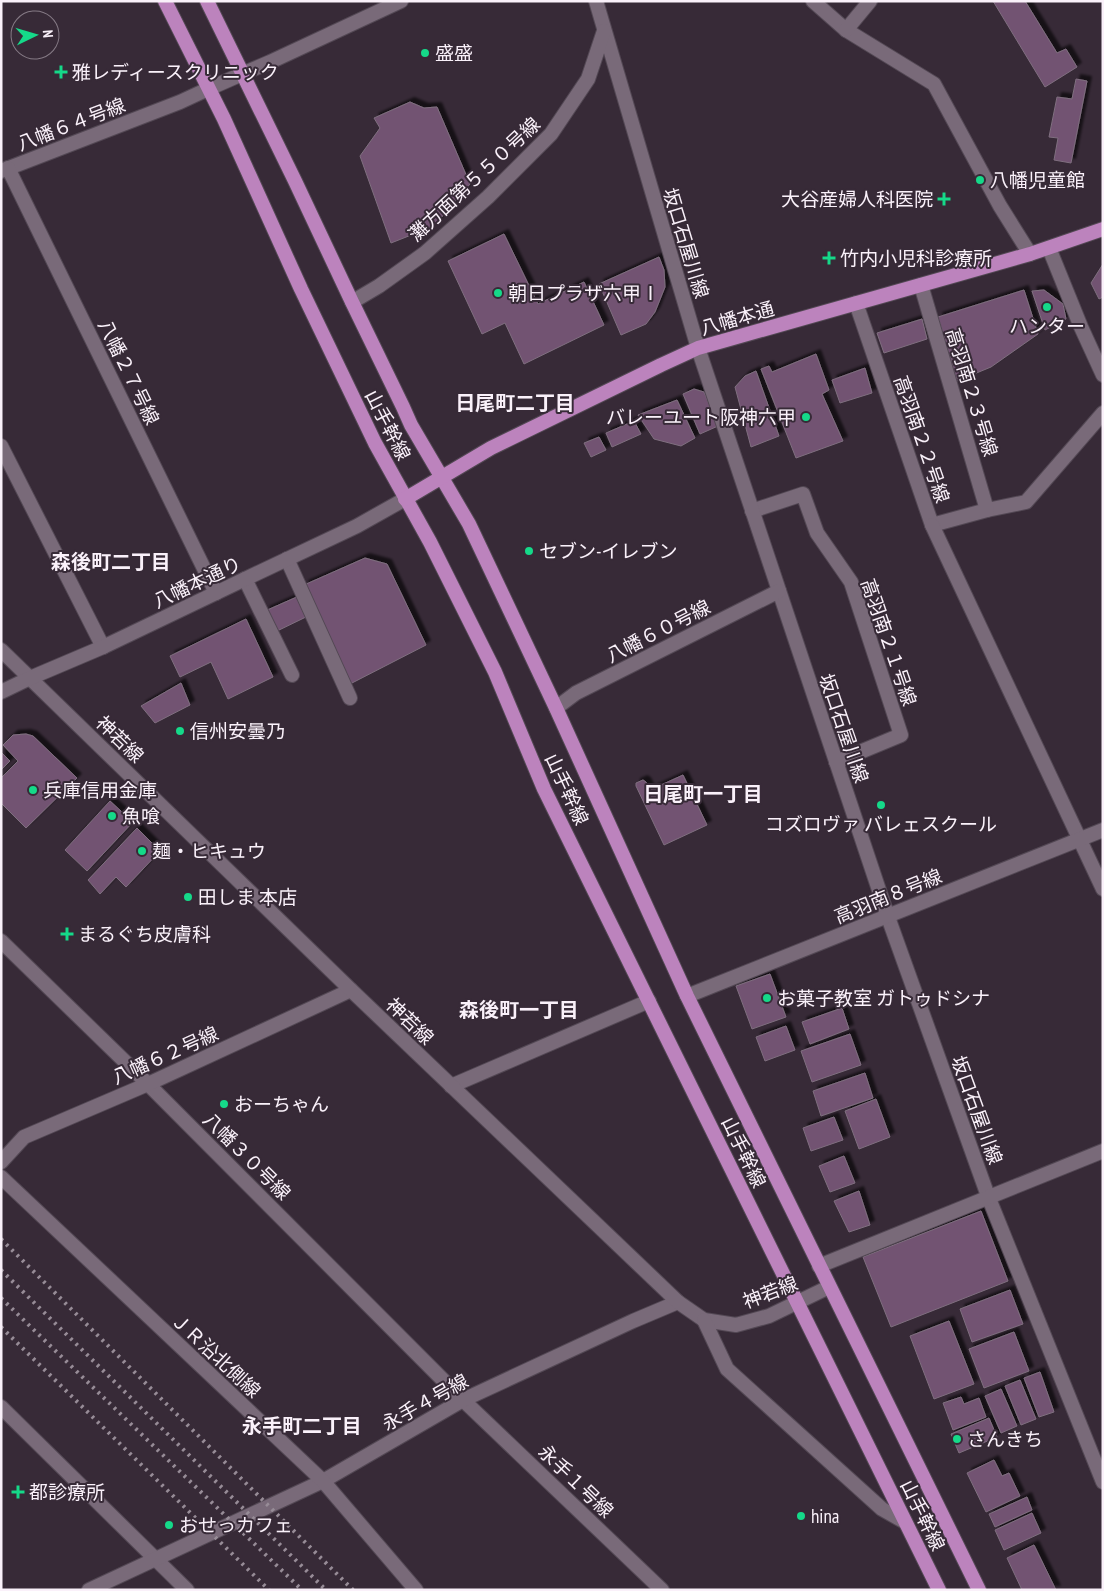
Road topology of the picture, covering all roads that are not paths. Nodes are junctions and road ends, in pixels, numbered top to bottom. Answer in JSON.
{"nodes":[{"id":1,"x":165,"y":1,"type":"edge"},
{"id":2,"x":207,"y":1,"type":"edge"},
{"id":3,"x":401,"y":1,"type":"edge"},
{"id":4,"x":596,"y":1,"type":"edge"},
{"id":5,"x":813,"y":1,"type":"edge"},
{"id":6,"x":870,"y":1,"type":"edge"},
{"id":7,"x":846,"y":30,"type":"junction"},
{"id":8,"x":604,"y":31,"type":"junction"},
{"id":9,"x":242,"y":74,"type":"junction"},
{"id":10,"x":208,"y":88,"type":"junction"},
{"id":11,"x":4,"y":169,"type":"edge"},
{"id":12,"x":1103,"y":228,"type":"edge"},
{"id":13,"x":1049,"y":248,"type":"junction"},
{"id":14,"x":1030,"y":254,"type":"junction"},
{"id":15,"x":921,"y":286,"type":"junction"},
{"id":16,"x":352,"y":302,"type":"junction"},
{"id":17,"x":856,"y":303,"type":"junction"},
{"id":18,"x":698,"y":348,"type":"junction"},
{"id":19,"x":1103,"y":375,"type":"edge"},
{"id":20,"x":1103,"y":413,"type":"edge"},
{"id":21,"x":1,"y":446,"type":"edge"},
{"id":22,"x":441,"y":478,"type":"junction"},
{"id":23,"x":406,"y":499,"type":"junction"},
{"id":24,"x":987,"y":510,"type":"junction"},
{"id":25,"x":752,"y":511,"type":"junction"},
{"id":26,"x":932,"y":525,"type":"junction"},
{"id":27,"x":287,"y":559,"type":"junction"},
{"id":28,"x":245,"y":579,"type":"junction"},
{"id":29,"x":779,"y":591,"type":"junction"},
{"id":30,"x":216,"y":593,"type":"junction"},
{"id":31,"x":103,"y":647,"type":"junction"},
{"id":32,"x":1,"y":650,"type":"edge"},
{"id":33,"x":292,"y":675,"type":"dead end"},
{"id":34,"x":30,"y":678,"type":"junction"},
{"id":35,"x":1,"y":692,"type":"edge"},
{"id":36,"x":350,"y":698,"type":"dead end"},
{"id":37,"x":556,"y":708,"type":"junction"},
{"id":38,"x":836,"y":762,"type":"junction"},
{"id":39,"x":1103,"y":830,"type":"edge"},
{"id":40,"x":1080,"y":839,"type":"junction"},
{"id":41,"x":1103,"y":889,"type":"edge"},
{"id":42,"x":888,"y":917,"type":"junction"},
{"id":43,"x":1,"y":940,"type":"edge"},
{"id":44,"x":350,"y":990,"type":"junction"},
{"id":45,"x":687,"y":996,"type":"junction"},
{"id":46,"x":649,"y":1001,"type":"junction"},
{"id":47,"x":148,"y":1084,"type":"junction"},
{"id":48,"x":451,"y":1086,"type":"junction"},
{"id":49,"x":1103,"y":1151,"type":"edge"},
{"id":50,"x":1,"y":1162,"type":"edge"},
{"id":51,"x":1,"y":1177,"type":"edge"},
{"id":52,"x":988,"y":1196,"type":"junction"},
{"id":53,"x":819,"y":1266,"type":"junction"},
{"id":54,"x":829,"y":1287,"type":"junction"},
{"id":55,"x":678,"y":1302,"type":"junction"},
{"id":56,"x":799,"y":1303,"type":"junction"},
{"id":57,"x":704,"y":1320,"type":"junction"},
{"id":58,"x":463,"y":1400,"type":"junction"},
{"id":59,"x":1,"y":1407,"type":"edge"},
{"id":60,"x":323,"y":1481,"type":"junction"},
{"id":61,"x":1103,"y":1482,"type":"edge"},
{"id":62,"x":905,"y":1522,"type":"junction"},
{"id":63,"x":156,"y":1558,"type":"junction"},
{"id":64,"x":89,"y":1590,"type":"edge"},
{"id":65,"x":187,"y":1590,"type":"edge"},
{"id":66,"x":416,"y":1590,"type":"edge"},
{"id":67,"x":662,"y":1590,"type":"edge"},
{"id":68,"x":938,"y":1590,"type":"edge"},
{"id":69,"x":979,"y":1590,"type":"edge"}],
"edges":[{"from":1,"to":10,"type":"main road","name":"山手幹線"},
{"from":2,"to":9,"type":"main road","name":"山手幹線"},
{"from":3,"to":9,"type":"street","name":"八幡６４号線"},
{"from":4,"to":8,"type":"street","name":"坂口石屋川線"},
{"from":5,"to":7,"type":"street"},
{"from":6,"to":7,"type":"street"},
{"from":7,"to":14,"type":"street"},
{"from":8,"to":16,"type":"street","name":"灘方面第５５０号線"},
{"from":8,"to":18,"type":"street","name":"坂口石屋川線"},
{"from":9,"to":10,"type":"street","name":"八幡６４号線"},
{"from":9,"to":16,"type":"main road","name":"山手幹線"},
{"from":10,"to":11,"type":"street","name":"八幡６４号線"},
{"from":10,"to":23,"type":"main road","name":"山手幹線"},
{"from":11,"to":30,"type":"street","name":"八幡２７号線"},
{"from":12,"to":13,"type":"main road","name":"八幡本通"},
{"from":13,"to":14,"type":"main road","name":"八幡本通"},
{"from":13,"to":19,"type":"street"},
{"from":14,"to":15,"type":"main road","name":"八幡本通"},
{"from":15,"to":17,"type":"main road","name":"八幡本通"},
{"from":15,"to":24,"type":"street","name":"高羽南２３号線"},
{"from":16,"to":22,"type":"main road","name":"山手幹線"},
{"from":17,"to":18,"type":"main road","name":"八幡本通"},
{"from":17,"to":26,"type":"street","name":"高羽南２２号線"},
{"from":18,"to":22,"type":"main road","name":"八幡本通"},
{"from":18,"to":25,"type":"street","name":"坂口石屋川線"},
{"from":20,"to":24,"type":"street","name":"高羽南２２号線"},
{"from":21,"to":31,"type":"street"},
{"from":22,"to":23,"type":"main road","name":"八幡本通"},
{"from":22,"to":37,"type":"main road","name":"山手幹線"},
{"from":23,"to":27,"type":"street","name":"八幡本通り"},
{"from":23,"to":46,"type":"main road","name":"山手幹線"},
{"from":24,"to":26,"type":"street","name":"高羽南２２号線"},
{"from":25,"to":29,"type":"street","name":"坂口石屋川線"},
{"from":25,"to":38,"type":"street","name":"高羽南２１号線"},
{"from":26,"to":40,"type":"street"},
{"from":27,"to":28,"type":"street","name":"八幡本通り"},
{"from":27,"to":36,"type":"street"},
{"from":28,"to":30,"type":"street","name":"八幡本通り"},
{"from":28,"to":33,"type":"street"},
{"from":29,"to":37,"type":"street","name":"八幡６０号線"},
{"from":29,"to":38,"type":"street","name":"坂口石屋川線"},
{"from":30,"to":31,"type":"street","name":"八幡本通り"},
{"from":31,"to":34,"type":"street","name":"八幡本通り"},
{"from":32,"to":34,"type":"street","name":"神若線"},
{"from":34,"to":35,"type":"street","name":"八幡本通り"},
{"from":34,"to":44,"type":"street","name":"神若線"},
{"from":37,"to":45,"type":"main road","name":"山手幹線"},
{"from":38,"to":42,"type":"street","name":"坂口石屋川線"},
{"from":39,"to":40,"type":"street","name":"高羽南８号線"},
{"from":40,"to":41,"type":"street"},
{"from":40,"to":42,"type":"street","name":"高羽南８号線"},
{"from":42,"to":45,"type":"street","name":"高羽南８号線"},
{"from":42,"to":52,"type":"street","name":"坂口石屋川線"},
{"from":43,"to":47,"type":"street","name":"八幡３０号線"},
{"from":44,"to":47,"type":"street","name":"八幡６２号線"},
{"from":44,"to":48,"type":"street","name":"神若線"},
{"from":45,"to":53,"type":"main road","name":"山手幹線"},
{"from":46,"to":48,"type":"street"},
{"from":46,"to":56,"type":"main road","name":"山手幹線"},
{"from":47,"to":50,"type":"street","name":"八幡６２号線"},
{"from":47,"to":58,"type":"street","name":"八幡３０号線"},
{"from":48,"to":55,"type":"street","name":"神若線"},
{"from":49,"to":52,"type":"street"},
{"from":51,"to":60,"type":"street","name":"ＪＲ沿北側線"},
{"from":52,"to":53,"type":"street"},
{"from":52,"to":61,"type":"street","name":"坂口石屋川線"},
{"from":53,"to":54,"type":"main road","name":"山手幹線"},
{"from":54,"to":56,"type":"street","name":"神若線"},
{"from":54,"to":69,"type":"main road","name":"山手幹線"},
{"from":55,"to":57,"type":"street","name":"神若線"},
{"from":55,"to":58,"type":"street","name":"永手４号線"},
{"from":56,"to":57,"type":"street","name":"神若線"},
{"from":56,"to":62,"type":"main road","name":"山手幹線"},
{"from":57,"to":62,"type":"street"},
{"from":58,"to":60,"type":"street","name":"永手４号線"},
{"from":58,"to":67,"type":"street","name":"永手１号線"},
{"from":59,"to":63,"type":"street"},
{"from":60,"to":63,"type":"street","name":"永手４号線"},
{"from":60,"to":66,"type":"street","name":"ＪＲ沿北側線"},
{"from":62,"to":68,"type":"main road","name":"山手幹線"},
{"from":63,"to":64,"type":"street","name":"永手４号線"},
{"from":63,"to":65,"type":"street"}]}
